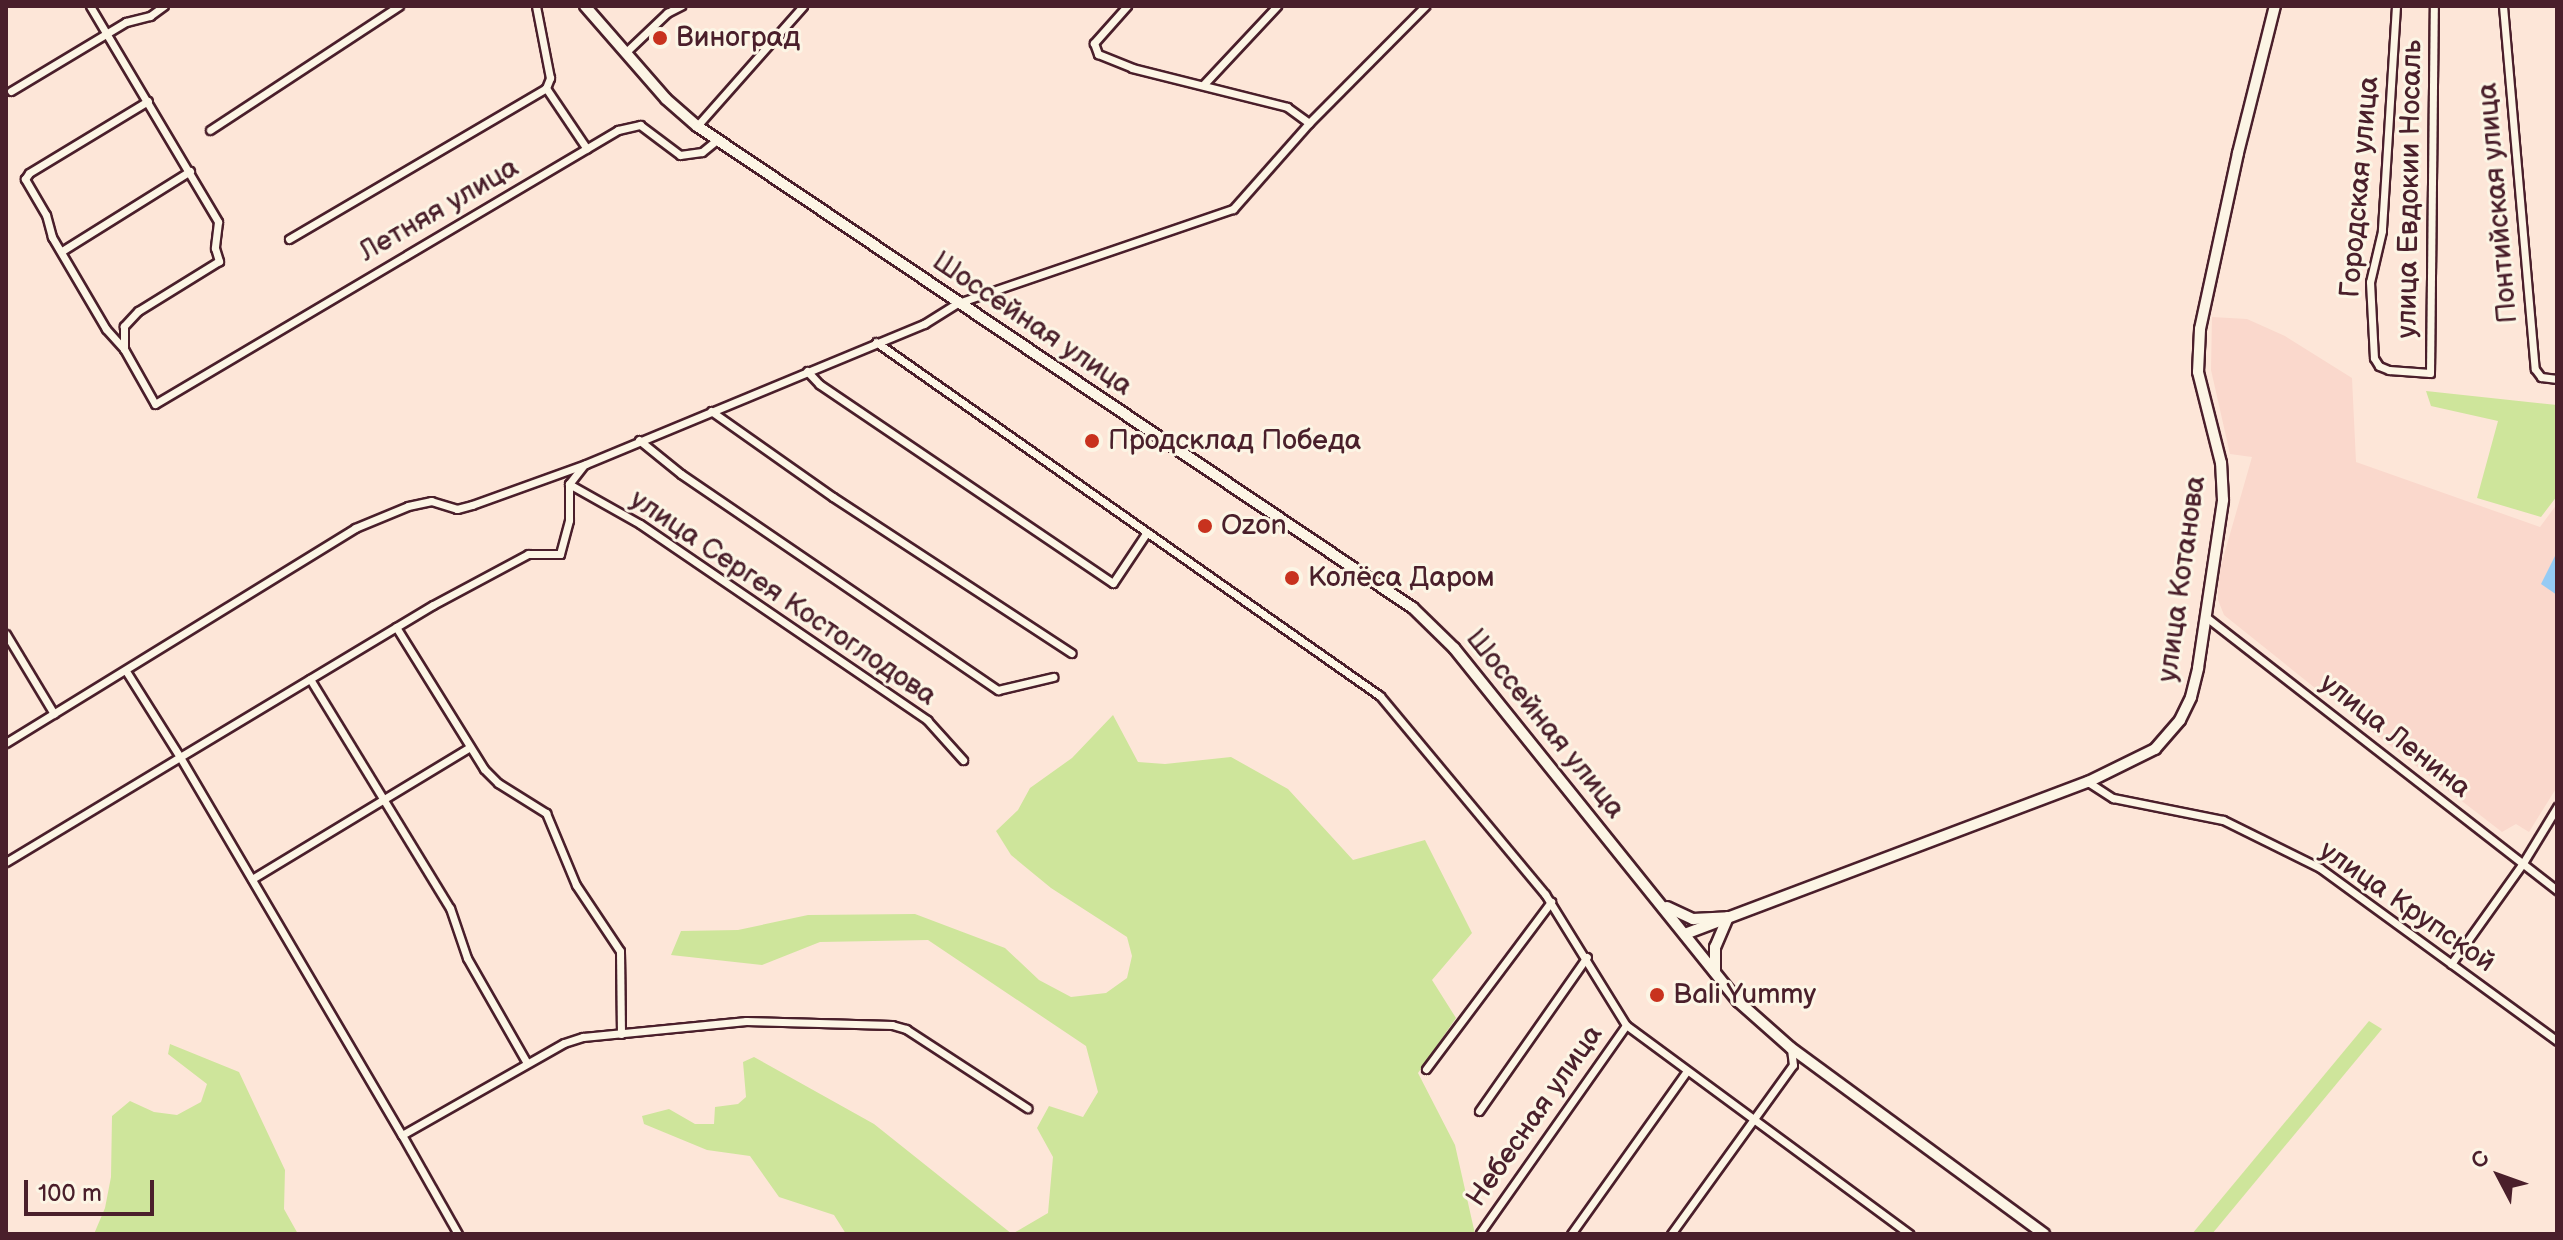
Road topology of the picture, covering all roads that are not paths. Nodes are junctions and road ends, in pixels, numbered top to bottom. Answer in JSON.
{"nodes":[{"id":1,"x":90,"y":6,"type":"edge"},
{"id":2,"x":164,"y":6,"type":"edge"},
{"id":3,"x":399,"y":6,"type":"edge"},
{"id":4,"x":536,"y":6,"type":"edge"},
{"id":5,"x":585,"y":6,"type":"edge"},
{"id":6,"x":681,"y":6,"type":"edge"},
{"id":7,"x":803,"y":6,"type":"edge"},
{"id":8,"x":1127,"y":6,"type":"edge"},
{"id":9,"x":1277,"y":6,"type":"edge"},
{"id":10,"x":1425,"y":6,"type":"edge"},
{"id":11,"x":2275,"y":6,"type":"edge"},
{"id":12,"x":2396,"y":6,"type":"edge"},
{"id":13,"x":2434,"y":6,"type":"edge"},
{"id":14,"x":2503,"y":6,"type":"edge"},
{"id":15,"x":108,"y":35,"type":"junction"},
{"id":16,"x":626,"y":52,"type":"junction"},
{"id":17,"x":1204,"y":84,"type":"junction"},
{"id":18,"x":546,"y":88,"type":"junction"},
{"id":19,"x":11,"y":91,"type":"dead end"},
{"id":20,"x":148,"y":101,"type":"junction"},
{"id":21,"x":1309,"y":123,"type":"junction"},
{"id":22,"x":697,"y":126,"type":"junction"},
{"id":23,"x":210,"y":130,"type":"dead end"},
{"id":24,"x":717,"y":140,"type":"junction"},
{"id":25,"x":587,"y":149,"type":"junction"},
{"id":26,"x":190,"y":171,"type":"junction"},
{"id":27,"x":289,"y":239,"type":"dead end"},
{"id":28,"x":62,"y":251,"type":"junction"},
{"id":29,"x":958,"y":303,"type":"junction"},
{"id":30,"x":876,"y":342,"type":"junction"},
{"id":31,"x":124,"y":349,"type":"junction"},
{"id":32,"x":807,"y":371,"type":"junction"},
{"id":33,"x":2430,"y":373,"type":"joint"},
{"id":34,"x":2557,"y":379,"type":"edge"},
{"id":35,"x":711,"y":411,"type":"junction"},
{"id":36,"x":639,"y":440,"type":"junction"},
{"id":37,"x":586,"y":464,"type":"junction"},
{"id":38,"x":569,"y":484,"type":"junction"},
{"id":39,"x":1147,"y":532,"type":"junction"},
{"id":40,"x":2206,"y":617,"type":"junction"},
{"id":41,"x":396,"y":627,"type":"junction"},
{"id":42,"x":6,"y":634,"type":"edge"},
{"id":43,"x":1071,"y":653,"type":"dead end"},
{"id":44,"x":126,"y":671,"type":"junction"},
{"id":45,"x":1053,"y":677,"type":"dead end"},
{"id":46,"x":310,"y":679,"type":"junction"},
{"id":47,"x":54,"y":714,"type":"junction"},
{"id":48,"x":6,"y":743,"type":"edge"},
{"id":49,"x":468,"y":748,"type":"junction"},
{"id":50,"x":180,"y":757,"type":"junction"},
{"id":51,"x":963,"y":760,"type":"dead end"},
{"id":52,"x":2088,"y":782,"type":"junction"},
{"id":53,"x":384,"y":799,"type":"junction"},
{"id":54,"x":2557,"y":807,"type":"edge"},
{"id":55,"x":6,"y":862,"type":"edge"},
{"id":56,"x":2523,"y":863,"type":"junction"},
{"id":57,"x":252,"y":879,"type":"junction"},
{"id":58,"x":2557,"y":890,"type":"edge"},
{"id":59,"x":1551,"y":902,"type":"junction"},
{"id":60,"x":1660,"y":903,"type":"junction"},
{"id":61,"x":1728,"y":917,"type":"junction"},
{"id":62,"x":1685,"y":934,"type":"junction"},
{"id":63,"x":1587,"y":957,"type":"junction"},
{"id":64,"x":2451,"y":964,"type":"junction"},
{"id":65,"x":1715,"y":972,"type":"junction"},
{"id":66,"x":1626,"y":1025,"type":"junction"},
{"id":67,"x":621,"y":1034,"type":"junction"},
{"id":68,"x":2557,"y":1041,"type":"edge"},
{"id":69,"x":1791,"y":1048,"type":"junction"},
{"id":70,"x":527,"y":1063,"type":"junction"},
{"id":71,"x":1426,"y":1069,"type":"dead end"},
{"id":72,"x":1687,"y":1071,"type":"junction"},
{"id":73,"x":1027,"y":1108,"type":"dead end"},
{"id":74,"x":1479,"y":1111,"type":"dead end"},
{"id":75,"x":1752,"y":1120,"type":"junction"},
{"id":76,"x":402,"y":1135,"type":"junction"},
{"id":77,"x":1480,"y":1233,"type":"edge"},
{"id":78,"x":458,"y":1234,"type":"edge"},
{"id":79,"x":1571,"y":1234,"type":"edge"},
{"id":80,"x":1671,"y":1234,"type":"edge"},
{"id":81,"x":1909,"y":1234,"type":"edge"},
{"id":82,"x":2044,"y":1234,"type":"edge"}],
"edges":[{"from":1,"to":15,"type":"street"},
{"from":2,"to":15,"type":"street"},
{"from":3,"to":23,"type":"street"},
{"from":4,"to":18,"type":"street"},
{"from":5,"to":16,"type":"street","name":"Шоссейная улица"},
{"from":6,"to":16,"type":"street"},
{"from":7,"to":22,"type":"street"},
{"from":8,"to":17,"type":"street"},
{"from":9,"to":17,"type":"street"},
{"from":10,"to":21,"type":"street"},
{"from":11,"to":40,"type":"street","name":"улица Котанова"},
{"from":12,"to":33,"type":"street","name":"Городская улица"},
{"from":13,"to":33,"type":"street","name":"улица Евдокии Носаль"},
{"from":14,"to":34,"type":"street","name":"Понтийская улица"},
{"from":15,"to":19,"type":"street"},
{"from":15,"to":20,"type":"street"},
{"from":16,"to":22,"type":"street","name":"Шоссейная улица"},
{"from":17,"to":21,"type":"street"},
{"from":18,"to":25,"type":"street"},
{"from":18,"to":27,"type":"street"},
{"from":20,"to":26,"type":"street"},
{"from":20,"to":28,"type":"street"},
{"from":21,"to":29,"type":"street"},
{"from":22,"to":24,"type":"street","name":"Шоссейная улица"},
{"from":24,"to":25,"type":"street","name":"Летняя улица"},
{"from":24,"to":29,"type":"street","name":"Шоссейная улица"},
{"from":25,"to":31,"type":"street","name":"Летняя улица"},
{"from":26,"to":28,"type":"street"},
{"from":26,"to":31,"type":"street"},
{"from":28,"to":31,"type":"street"},
{"from":29,"to":30,"type":"street"},
{"from":29,"to":60,"type":"street","name":"Шоссейная улица"},
{"from":30,"to":32,"type":"street"},
{"from":30,"to":39,"type":"street"},
{"from":32,"to":35,"type":"street"},
{"from":32,"to":39,"type":"street"},
{"from":35,"to":36,"type":"street"},
{"from":35,"to":43,"type":"street"},
{"from":36,"to":37,"type":"street"},
{"from":36,"to":45,"type":"street"},
{"from":37,"to":38,"type":"street"},
{"from":37,"to":44,"type":"street"},
{"from":38,"to":41,"type":"street"},
{"from":38,"to":51,"type":"street","name":"улица Сергея Костоглодова"},
{"from":39,"to":59,"type":"street"},
{"from":40,"to":52,"type":"street","name":"улица Котанова"},
{"from":40,"to":56,"type":"street","name":"улица Ленина"},
{"from":41,"to":46,"type":"street"},
{"from":41,"to":49,"type":"street"},
{"from":42,"to":47,"type":"street"},
{"from":44,"to":47,"type":"street"},
{"from":44,"to":50,"type":"street"},
{"from":46,"to":50,"type":"street"},
{"from":46,"to":53,"type":"street"},
{"from":47,"to":48,"type":"street"},
{"from":49,"to":53,"type":"street"},
{"from":49,"to":67,"type":"street"},
{"from":50,"to":55,"type":"street"},
{"from":50,"to":57,"type":"street"},
{"from":52,"to":61,"type":"street","name":"улица Котанова"},
{"from":52,"to":64,"type":"street","name":"улица Крупской"},
{"from":53,"to":57,"type":"street"},
{"from":53,"to":70,"type":"street"},
{"from":54,"to":56,"type":"street"},
{"from":56,"to":58,"type":"street","name":"улица Ленина"},
{"from":56,"to":64,"type":"street"},
{"from":57,"to":76,"type":"street"},
{"from":59,"to":63,"type":"street"},
{"from":59,"to":71,"type":"street"},
{"from":60,"to":61,"type":"street"},
{"from":60,"to":62,"type":"street","name":"Шоссейная улица"},
{"from":61,"to":62,"type":"street","name":"улица Котанова"},
{"from":61,"to":65,"type":"street"},
{"from":62,"to":65,"type":"street","name":"Шоссейная улица"},
{"from":63,"to":66,"type":"street"},
{"from":63,"to":74,"type":"street"},
{"from":64,"to":68,"type":"street","name":"улица Крупской"},
{"from":65,"to":69,"type":"street","name":"Шоссейная улица"},
{"from":66,"to":72,"type":"street"},
{"from":66,"to":77,"type":"street","name":"Небесная улица"},
{"from":67,"to":70,"type":"street"},
{"from":67,"to":73,"type":"street"},
{"from":69,"to":75,"type":"street"},
{"from":69,"to":82,"type":"street","name":"Шоссейная улица"},
{"from":70,"to":76,"type":"street"},
{"from":72,"to":75,"type":"street"},
{"from":72,"to":79,"type":"street"},
{"from":75,"to":80,"type":"street"},
{"from":75,"to":81,"type":"street"},
{"from":76,"to":78,"type":"street"}]}
